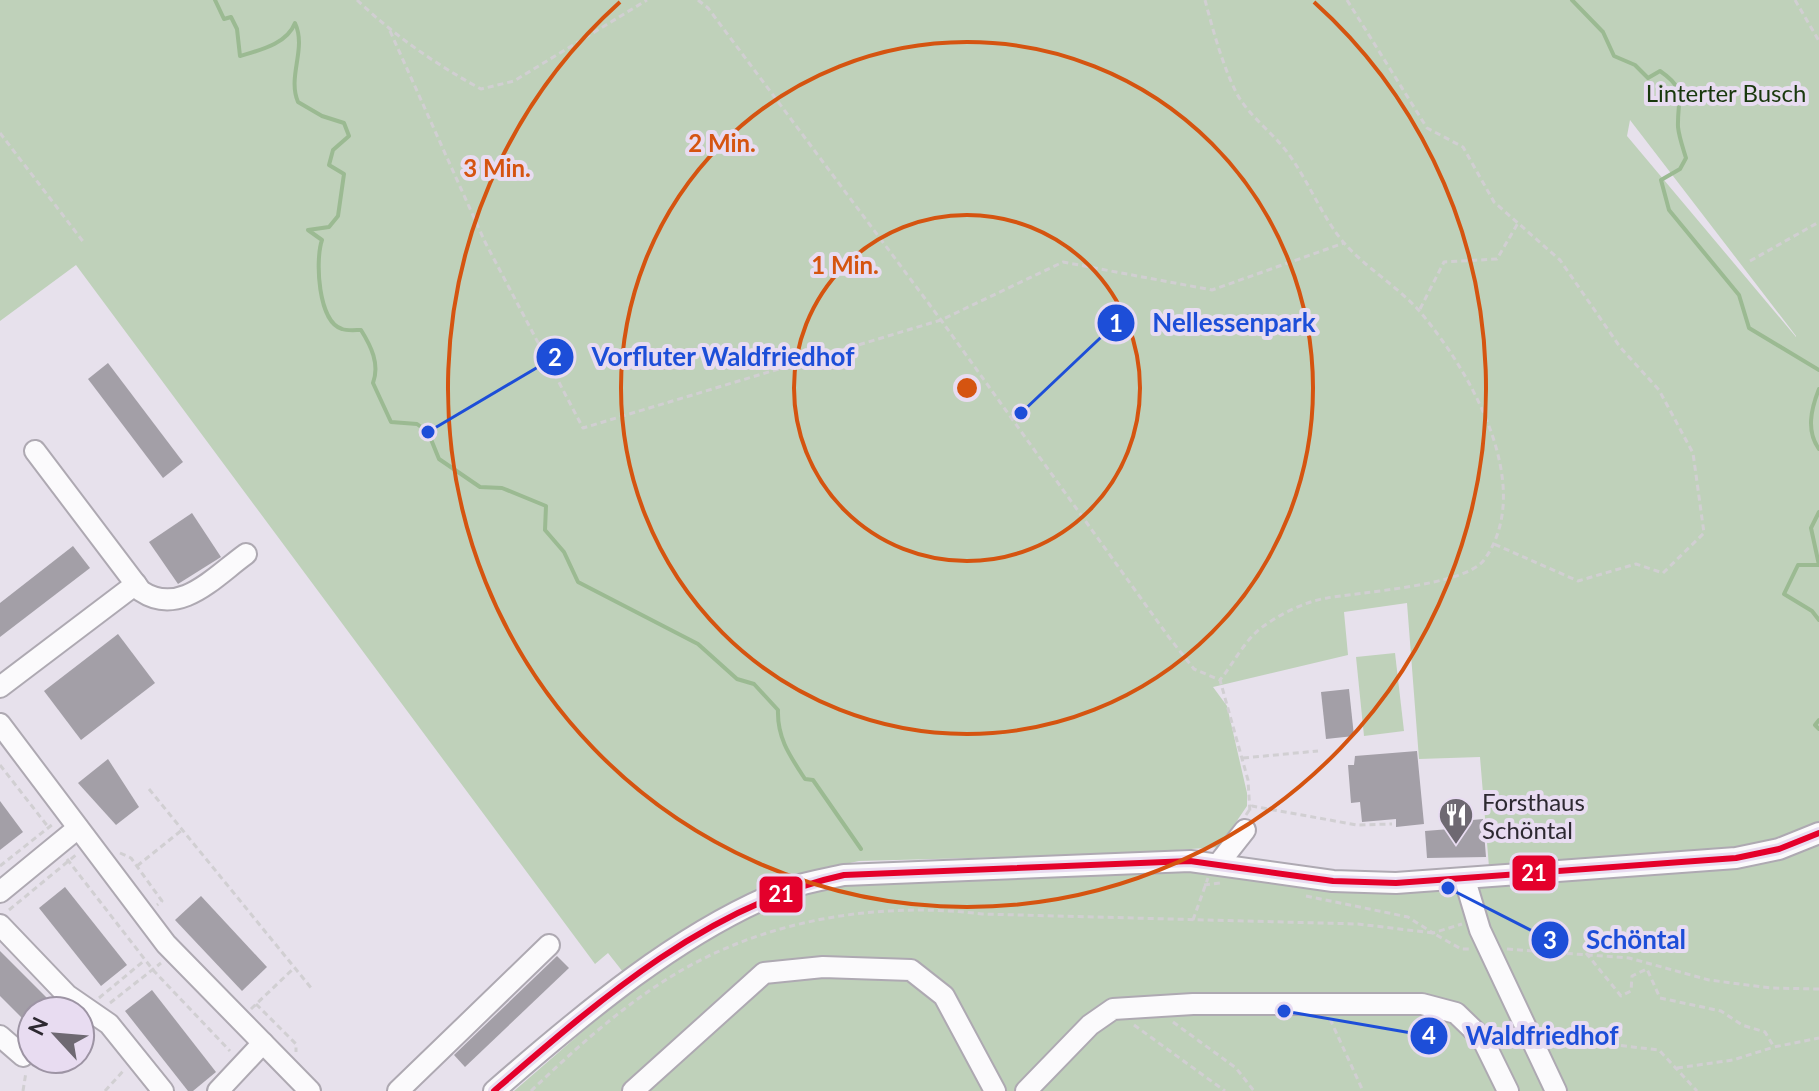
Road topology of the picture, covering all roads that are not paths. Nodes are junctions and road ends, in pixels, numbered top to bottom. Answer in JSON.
{"nodes":[{"id":1,"x":35,"y":451,"type":"dead end"},
{"id":2,"x":246,"y":554,"type":"dead end"},
{"id":3,"x":136,"y":584,"type":"junction"},
{"id":4,"x":0,"y":687,"type":"edge"},
{"id":5,"x":0,"y":724,"type":"edge"},
{"id":6,"x":1244,"y":827,"type":"road end"},
{"id":7,"x":78,"y":829,"type":"junction"},
{"id":8,"x":1819,"y":833,"type":"edge"},
{"id":9,"x":1220,"y":873,"type":"junction"},
{"id":10,"x":1465,"y":880,"type":"junction"},
{"id":11,"x":0,"y":892,"type":"edge"},
{"id":12,"x":0,"y":925,"type":"edge"},
{"id":13,"x":549,"y":945,"type":"dead end"},
{"id":14,"x":0,"y":1036,"type":"edge"},
{"id":15,"x":263,"y":1043,"type":"junction"},
{"id":16,"x":16,"y":1050,"type":"edge"},
{"id":17,"x":163,"y":1091,"type":"edge"},
{"id":18,"x":218,"y":1091,"type":"edge"},
{"id":19,"x":310,"y":1091,"type":"edge"},
{"id":20,"x":398,"y":1091,"type":"edge"},
{"id":21,"x":494,"y":1091,"type":"edge"},
{"id":22,"x":633,"y":1091,"type":"edge"},
{"id":23,"x":995,"y":1091,"type":"edge"},
{"id":24,"x":1026,"y":1091,"type":"edge"},
{"id":25,"x":1508,"y":1091,"type":"edge"},
{"id":26,"x":1556,"y":1091,"type":"edge"}],
"edges":[{"from":1,"to":3,"type":"street"},
{"from":2,"to":3,"type":"street"},
{"from":3,"to":4,"type":"street"},
{"from":5,"to":7,"type":"street"},
{"from":6,"to":9,"type":"street"},
{"from":7,"to":11,"type":"street"},
{"from":7,"to":15,"type":"street"},
{"from":8,"to":10,"type":"street"},
{"from":9,"to":10,"type":"street"},
{"from":9,"to":21,"type":"street"},
{"from":10,"to":26,"type":"street"},
{"from":12,"to":17,"type":"street"},
{"from":13,"to":20,"type":"street"},
{"from":14,"to":16,"type":"street"},
{"from":15,"to":18,"type":"street"},
{"from":15,"to":19,"type":"street"},
{"from":22,"to":23,"type":"street"},
{"from":24,"to":25,"type":"street"}]}
